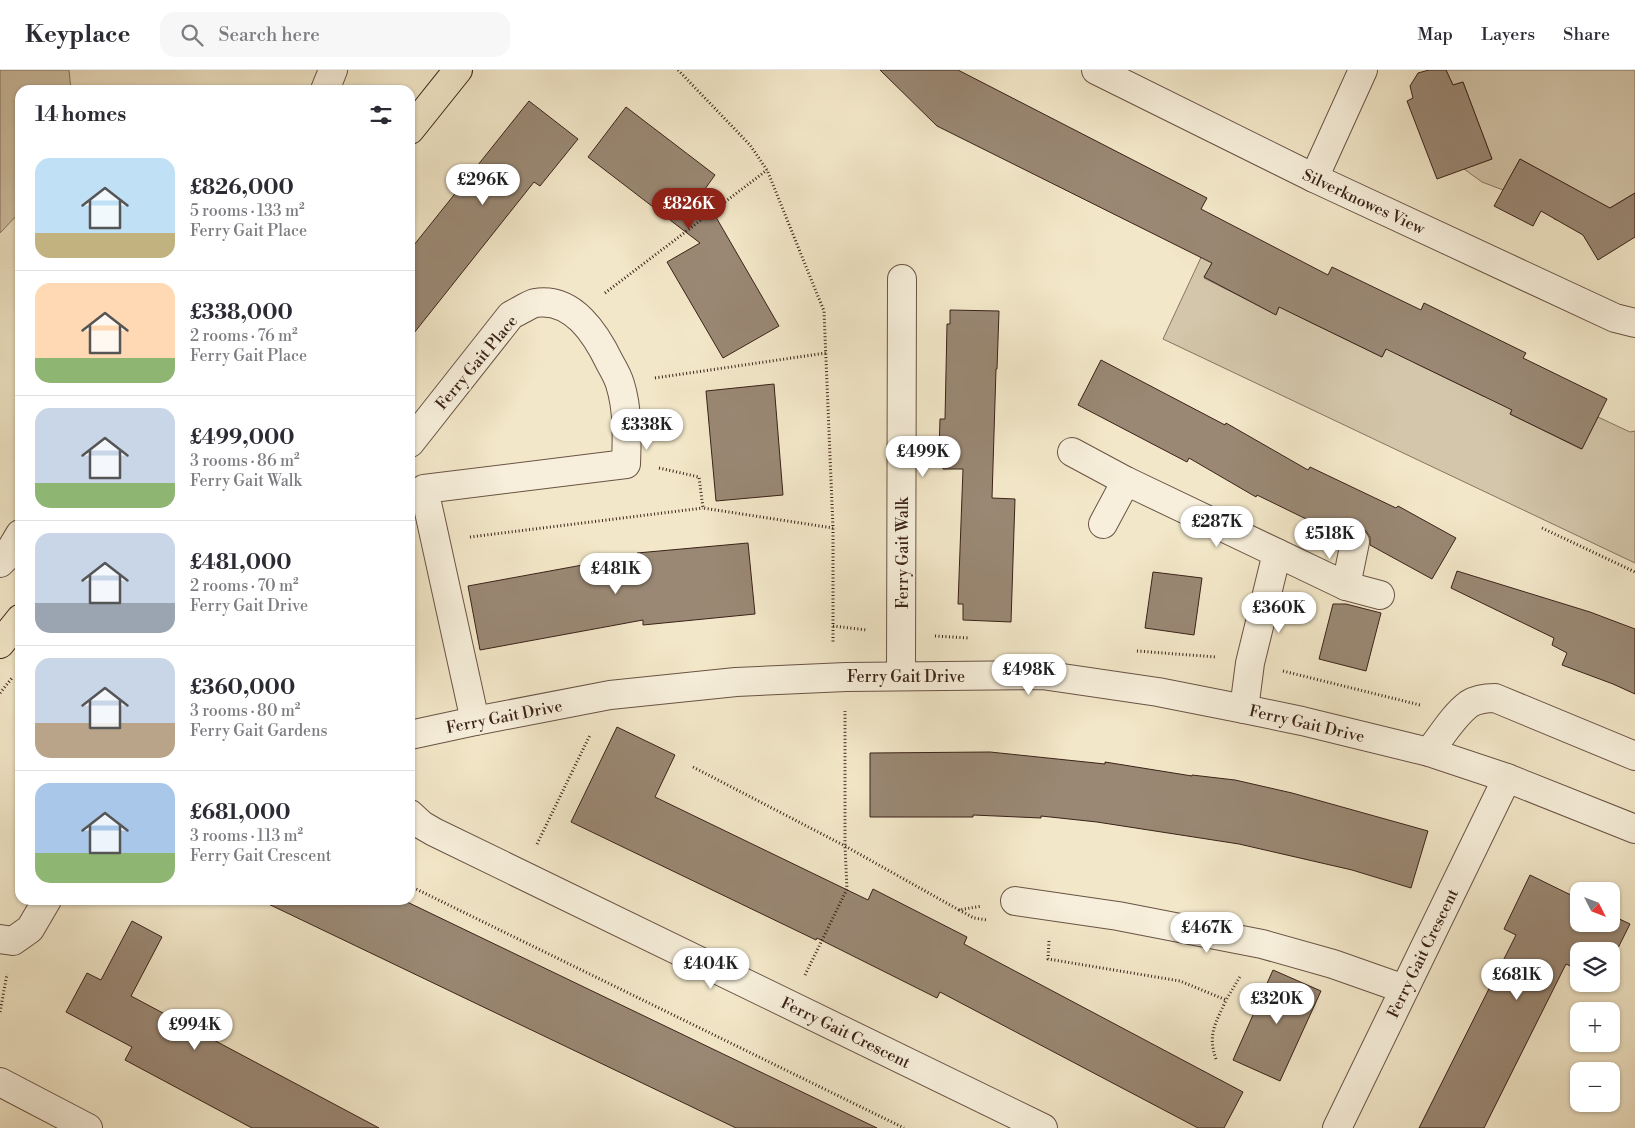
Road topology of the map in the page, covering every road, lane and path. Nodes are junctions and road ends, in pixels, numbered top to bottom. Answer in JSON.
{"nodes":[{"id":1,"x":333,"y":70,"type":"edge"},
{"id":2,"x":458,"y":70,"type":"edge"},
{"id":3,"x":678,"y":70,"type":"edge"},
{"id":4,"x":1096,"y":70,"type":"edge"},
{"id":5,"x":1363,"y":70,"type":"edge"},
{"id":6,"x":327,"y":85,"type":"edge"},
{"id":7,"x":415,"y":124,"type":"edge"},
{"id":8,"x":767,"y":170,"type":"junction"},
{"id":9,"x":1314,"y":178,"type":"junction"},
{"id":10,"x":902,"y":279,"type":"dead end"},
{"id":11,"x":577,"y":315,"type":"junction"},
{"id":12,"x":1635,"y":323,"type":"edge"},
{"id":13,"x":826,"y":353,"type":"junction"},
{"id":14,"x":620,"y":384,"type":"junction"},
{"id":15,"x":415,"y":437,"type":"edge"},
{"id":16,"x":1072,"y":452,"type":"dead end"},
{"id":17,"x":626,"y":464,"type":"junction"},
{"id":18,"x":1126,"y":481,"type":"junction"},
{"id":19,"x":417,"y":491,"type":"edge"},
{"id":20,"x":703,"y":508,"type":"junction"},
{"id":21,"x":1103,"y":524,"type":"dead end"},
{"id":22,"x":833,"y":528,"type":"junction"},
{"id":23,"x":1542,"y":528,"type":"dead end"},
{"id":24,"x":436,"y":541,"type":"junction"},
{"id":25,"x":1355,"y":542,"type":"dead end"},
{"id":26,"x":1277,"y":553,"type":"junction"},
{"id":27,"x":1635,"y":572,"type":"edge"},
{"id":28,"x":1346,"y":586,"type":"junction"},
{"id":29,"x":1380,"y":596,"type":"dead end"},
{"id":30,"x":15,"y":625,"type":"edge"},
{"id":31,"x":0,"y":644,"type":"edge"},
{"id":32,"x":15,"y":674,"type":"dead end"},
{"id":33,"x":901,"y":676,"type":"junction"},
{"id":34,"x":839,"y":677,"type":"junction"},
{"id":35,"x":0,"y":693,"type":"edge"},
{"id":36,"x":610,"y":695,"type":"junction"},
{"id":37,"x":1244,"y":709,"type":"junction"},
{"id":38,"x":475,"y":721,"type":"junction"},
{"id":39,"x":415,"y":734,"type":"edge"},
{"id":40,"x":1429,"y":752,"type":"junction"},
{"id":41,"x":1635,"y":756,"type":"edge"},
{"id":42,"x":692,"y":767,"type":"dead end"},
{"id":43,"x":1507,"y":778,"type":"junction"},
{"id":44,"x":415,"y":819,"type":"edge"},
{"id":45,"x":1635,"y":829,"type":"edge"},
{"id":46,"x":845,"y":846,"type":"junction"},
{"id":47,"x":522,"y":874,"type":"junction"},
{"id":48,"x":415,"y":888,"type":"edge"},
{"id":49,"x":1015,"y":901,"type":"joint"},
{"id":50,"x":44,"y":905,"type":"edge"},
{"id":51,"x":959,"y":910,"type":"junction"},
{"id":52,"x":992,"y":921,"type":"dead end"},
{"id":53,"x":0,"y":939,"type":"edge"},
{"id":54,"x":1049,"y":940,"type":"dead end"},
{"id":55,"x":1262,"y":944,"type":"junction"},
{"id":56,"x":1404,"y":989,"type":"junction"},
{"id":57,"x":1226,"y":1000,"type":"junction"},
{"id":58,"x":791,"y":1005,"type":"junction"},
{"id":59,"x":1216,"y":1059,"type":"dead end"},
{"id":60,"x":0,"y":1082,"type":"edge"},
{"id":61,"x":88,"y":1128,"type":"edge"},
{"id":62,"x":904,"y":1128,"type":"edge"},
{"id":63,"x":1043,"y":1128,"type":"edge"},
{"id":64,"x":1337,"y":1128,"type":"edge"}],
"edges":[{"from":1,"to":6,"type":"street"},
{"from":2,"to":7,"type":"main road"},
{"from":3,"to":8,"type":"path"},
{"from":4,"to":9,"type":"street","name":"Silverknowes View"},
{"from":5,"to":9,"type":"street"},
{"from":8,"to":11,"type":"path"},
{"from":8,"to":13,"type":"path"},
{"from":9,"to":12,"type":"street","name":"Silverknowes View"},
{"from":10,"to":33,"type":"street","name":"Ferry Gait Walk"},
{"from":11,"to":14,"type":"street","name":"Ferry Gait Place"},
{"from":11,"to":15,"type":"street","name":"Ferry Gait Place"},
{"from":13,"to":14,"type":"path"},
{"from":13,"to":22,"type":"path"},
{"from":14,"to":17,"type":"street","name":"Ferry Gait Place"},
{"from":16,"to":18,"type":"street"},
{"from":17,"to":19,"type":"street"},
{"from":17,"to":20,"type":"path"},
{"from":18,"to":21,"type":"street"},
{"from":18,"to":26,"type":"street"},
{"from":19,"to":24,"type":"street"},
{"from":20,"to":22,"type":"path"},
{"from":20,"to":24,"type":"path"},
{"from":22,"to":34,"type":"path"},
{"from":23,"to":27,"type":"path"},
{"from":24,"to":38,"type":"street"},
{"from":25,"to":28,"type":"street"},
{"from":26,"to":28,"type":"street"},
{"from":26,"to":37,"type":"street"},
{"from":28,"to":29,"type":"street"},
{"from":30,"to":31,"type":"main road"},
{"from":32,"to":35,"type":"path"},
{"from":33,"to":34,"type":"street","name":"Ferry Gait Drive"},
{"from":33,"to":37,"type":"street","name":"Ferry Gait Drive"},
{"from":34,"to":36,"type":"street","name":"Ferry Gait Drive"},
{"from":34,"to":46,"type":"path"},
{"from":36,"to":38,"type":"street","name":"Ferry Gait Drive"},
{"from":36,"to":47,"type":"path"},
{"from":37,"to":40,"type":"street","name":"Ferry Gait Drive"},
{"from":38,"to":39,"type":"street","name":"Ferry Gait Drive"},
{"from":40,"to":41,"type":"street"},
{"from":40,"to":43,"type":"street","name":"Ferry Gait Drive"},
{"from":42,"to":46,"type":"path"},
{"from":43,"to":45,"type":"street","name":"Ferry Gait Drive"},
{"from":43,"to":56,"type":"street","name":"Ferry Gait Crescent"},
{"from":44,"to":47,"type":"street","name":"Ferry Gait Crescent"},
{"from":46,"to":51,"type":"path"},
{"from":46,"to":58,"type":"path"},
{"from":47,"to":58,"type":"street","name":"Ferry Gait Crescent"},
{"from":48,"to":62,"type":"path"},
{"from":49,"to":51,"type":"path"},
{"from":49,"to":55,"type":"street"},
{"from":50,"to":53,"type":"street"},
{"from":51,"to":52,"type":"path"},
{"from":54,"to":57,"type":"path"},
{"from":55,"to":56,"type":"street"},
{"from":55,"to":57,"type":"path"},
{"from":56,"to":64,"type":"street","name":"Ferry Gait Crescent"},
{"from":57,"to":59,"type":"path"},
{"from":58,"to":63,"type":"street","name":"Ferry Gait Crescent"},
{"from":60,"to":61,"type":"street"}]}
